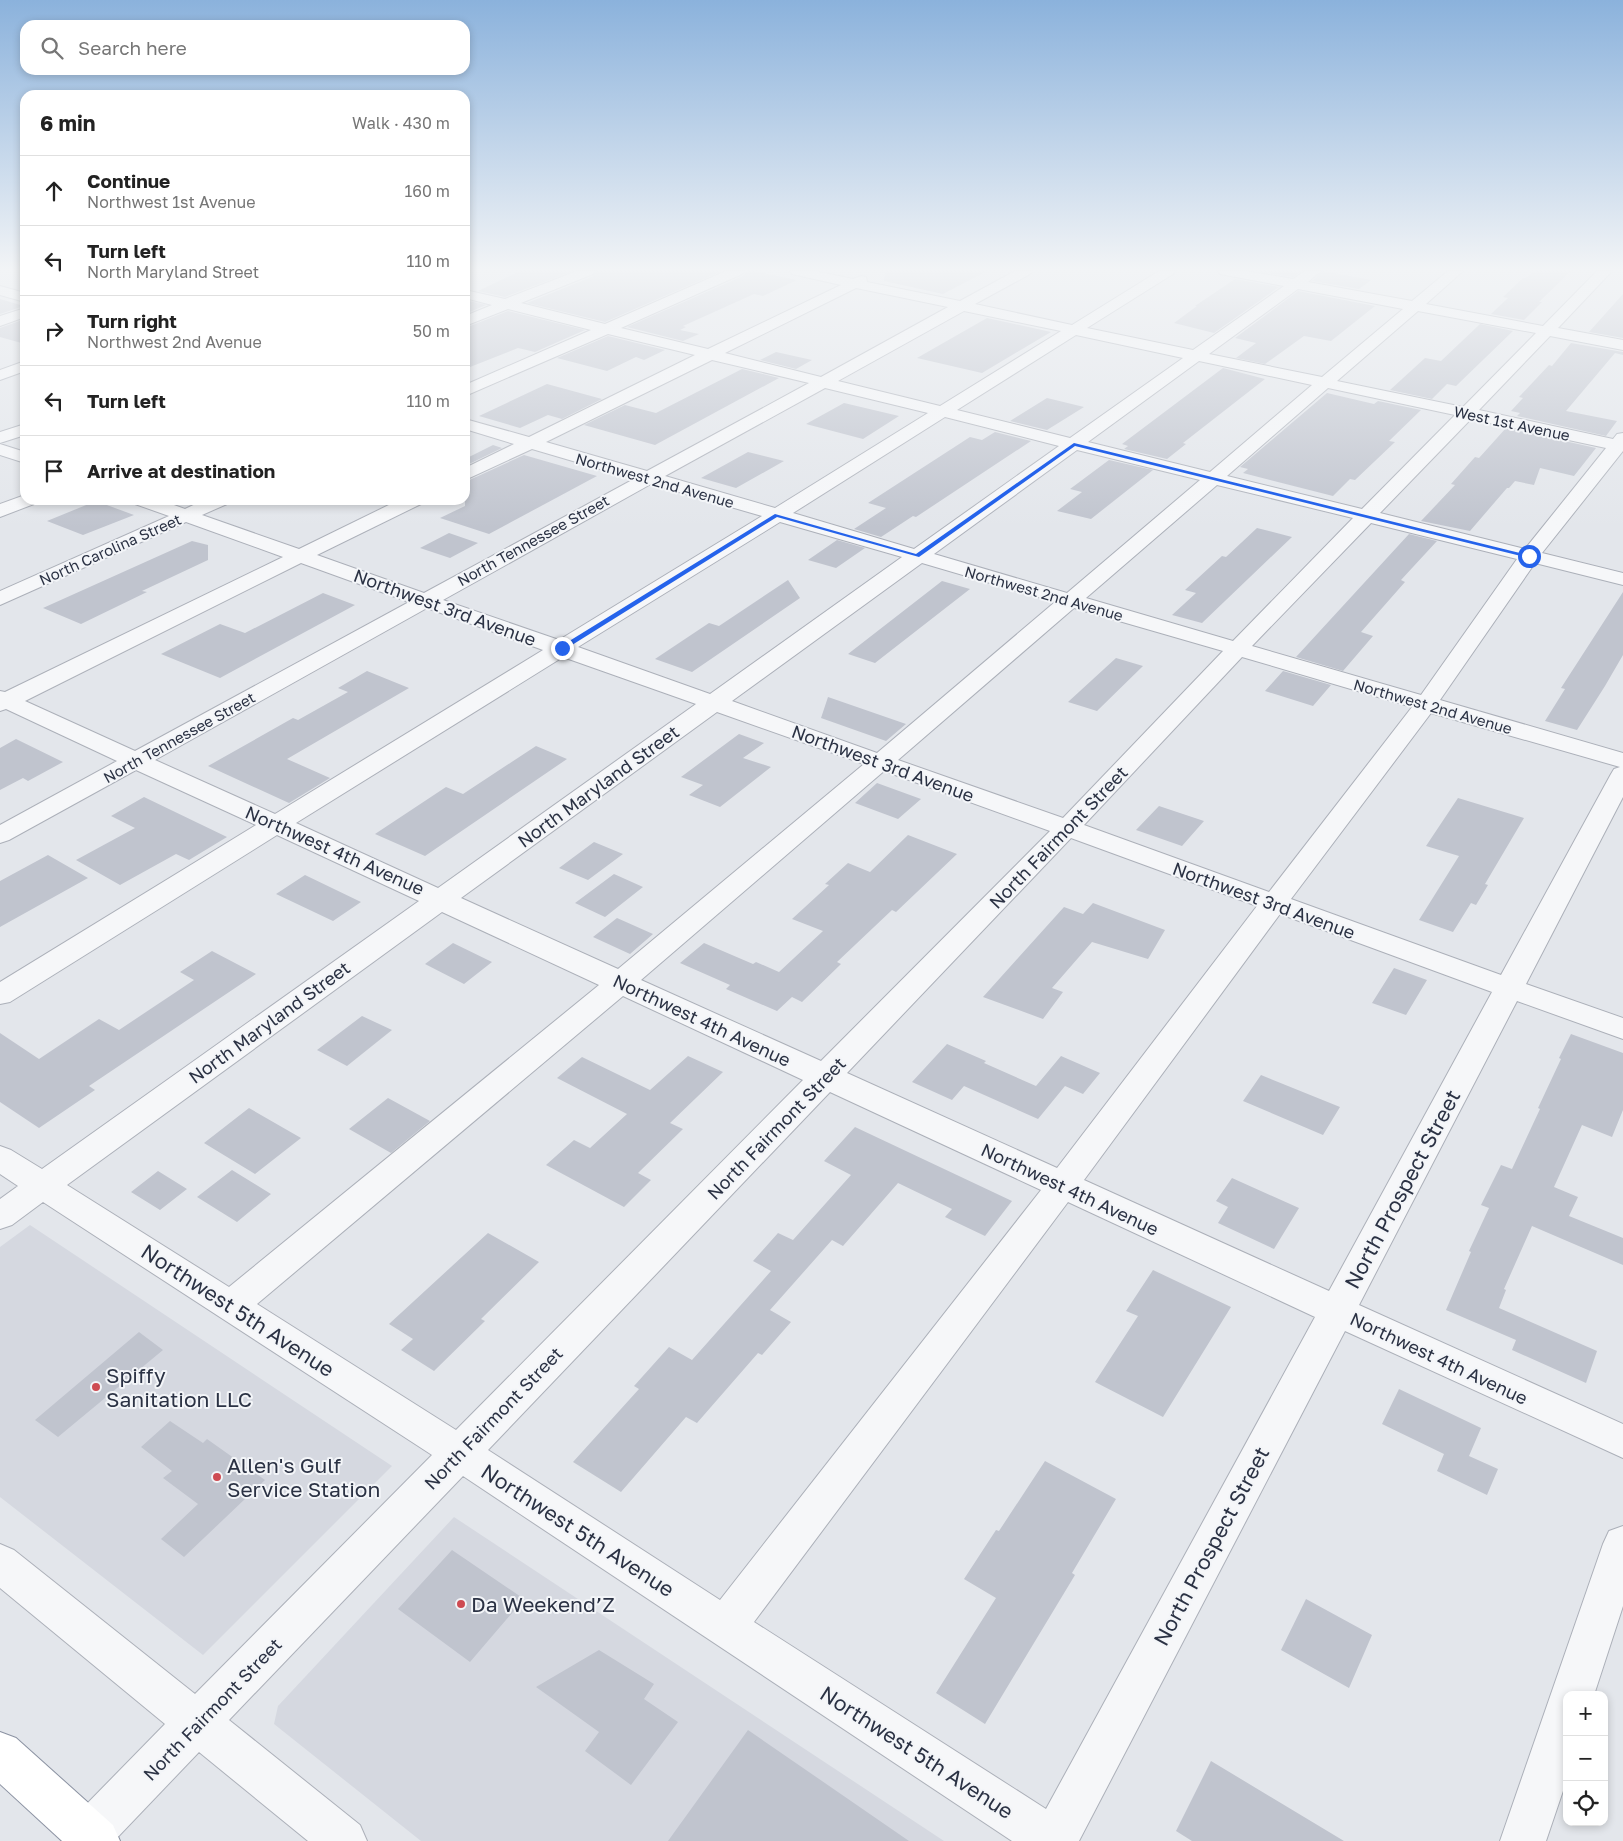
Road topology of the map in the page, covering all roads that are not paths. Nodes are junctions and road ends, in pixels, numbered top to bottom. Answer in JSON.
{"nodes":[{"id":1,"x":543,"y":357,"type":"edge"},
{"id":2,"x":703,"y":357,"type":"edge"},
{"id":3,"x":720,"y":357,"type":"edge"},
{"id":4,"x":869,"y":357,"type":"edge"},
{"id":5,"x":1029,"y":357,"type":"edge"},
{"id":6,"x":1195,"y":357,"type":"edge"},
{"id":7,"x":1200,"y":357,"type":"edge"},
{"id":8,"x":1353,"y":357,"type":"edge"},
{"id":9,"x":1522,"y":357,"type":"edge"},
{"id":10,"x":20,"y":368,"type":"edge"},
{"id":11,"x":0,"y":375,"type":"edge"},
{"id":12,"x":1323,"y":382,"type":"junction"},
{"id":13,"x":821,"y":383,"type":"junction"},
{"id":14,"x":470,"y":389,"type":"edge"},
{"id":15,"x":941,"y":412,"type":"junction"},
{"id":16,"x":1468,"y":413,"type":"junction"},
{"id":17,"x":470,"y":425,"type":"edge"},
{"id":18,"x":20,"y":431,"type":"edge"},
{"id":19,"x":0,"y":438,"type":"edge"},
{"id":20,"x":529,"y":443,"type":"junction"},
{"id":21,"x":1621,"y":443,"type":"edge"},
{"id":22,"x":1074,"y":444,"type":"junction"},
{"id":23,"x":0,"y":449,"type":"edge"},
{"id":24,"x":20,"y":456,"type":"edge"},
{"id":25,"x":470,"y":472,"type":"edge"},
{"id":26,"x":647,"y":477,"type":"junction"},
{"id":27,"x":1214,"y":479,"type":"junction"},
{"id":28,"x":20,"y":503,"type":"edge"},
{"id":29,"x":155,"y":505,"type":"edge"},
{"id":30,"x":209,"y":505,"type":"edge"},
{"id":31,"x":404,"y":505,"type":"edge"},
{"id":32,"x":0,"y":511,"type":"edge"},
{"id":33,"x":777,"y":515,"type":"junction"},
{"id":34,"x":185,"y":516,"type":"junction"},
{"id":35,"x":1367,"y":517,"type":"junction"},
{"id":36,"x":301,"y":556,"type":"junction"},
{"id":37,"x":917,"y":556,"type":"junction"},
{"id":38,"x":1529,"y":556,"type":"junction"},
{"id":39,"x":1623,"y":579,"type":"edge"},
{"id":40,"x":0,"y":599,"type":"edge"},
{"id":41,"x":426,"y":600,"type":"junction"},
{"id":42,"x":1069,"y":600,"type":"junction"},
{"id":43,"x":562,"y":648,"type":"junction"},
{"id":44,"x":1236,"y":649,"type":"junction"},
{"id":45,"x":2,"y":701,"type":"edge"},
{"id":46,"x":713,"y":702,"type":"junction"},
{"id":47,"x":1426,"y":704,"type":"junction"},
{"id":48,"x":136,"y":760,"type":"junction"},
{"id":49,"x":1623,"y":761,"type":"edge"},
{"id":50,"x":882,"y":762,"type":"junction"},
{"id":51,"x":1623,"y":774,"type":"edge"},
{"id":52,"x":276,"y":824,"type":"junction"},
{"id":53,"x":1067,"y":828,"type":"junction"},
{"id":54,"x":0,"y":835,"type":"edge"},
{"id":55,"x":441,"y":899,"type":"junction"},
{"id":56,"x":1274,"y":903,"type":"junction"},
{"id":57,"x":621,"y":982,"type":"junction"},
{"id":58,"x":1509,"y":988,"type":"junction"},
{"id":59,"x":0,"y":995,"type":"edge"},
{"id":60,"x":1623,"y":1029,"type":"edge"},
{"id":61,"x":825,"y":1077,"type":"junction"},
{"id":62,"x":0,"y":1158,"type":"edge"},
{"id":63,"x":42,"y":1186,"type":"junction"},
{"id":64,"x":1062,"y":1186,"type":"junction"},
{"id":65,"x":0,"y":1216,"type":"edge"},
{"id":66,"x":231,"y":1306,"type":"junction"},
{"id":67,"x":1337,"y":1311,"type":"junction"},
{"id":68,"x":1623,"y":1442,"type":"edge"},
{"id":69,"x":459,"y":1452,"type":"junction"},
{"id":70,"x":1623,"y":1544,"type":"edge"},
{"id":71,"x":0,"y":1563,"type":"edge"},
{"id":72,"x":725,"y":1627,"type":"junction"},
{"id":73,"x":1573,"y":1691,"type":"edge"},
{"id":74,"x":1563,"y":1722,"type":"edge"},
{"id":75,"x":199,"y":1723,"type":"junction"},
{"id":76,"x":0,"y":1754,"type":"edge"},
{"id":77,"x":90,"y":1839,"type":"edge"},
{"id":78,"x":344,"y":1841,"type":"edge"},
{"id":79,"x":1053,"y":1841,"type":"edge"},
{"id":80,"x":1523,"y":1841,"type":"edge"}],
"edges":[{"from":1,"to":14,"type":"street"},
{"from":2,"to":20,"type":"street"},
{"from":3,"to":13,"type":"street"},
{"from":4,"to":13,"type":"street","name":"North Tennessee Street"},
{"from":5,"to":15,"type":"street"},
{"from":6,"to":22,"type":"street","name":"North Maryland Street"},
{"from":7,"to":12,"type":"street","name":"West 1st Avenue"},
{"from":8,"to":12,"type":"street"},
{"from":9,"to":16,"type":"street","name":"North Fairmont Street"},
{"from":10,"to":11,"type":"street"},
{"from":12,"to":16,"type":"street","name":"West 1st Avenue"},
{"from":12,"to":27,"type":"street"},
{"from":13,"to":15,"type":"street"},
{"from":13,"to":26,"type":"street","name":"North Tennessee Street"},
{"from":15,"to":22,"type":"street"},
{"from":15,"to":33,"type":"street"},
{"from":16,"to":21,"type":"street","name":"West 1st Avenue"},
{"from":16,"to":35,"type":"street","name":"North Fairmont Street"},
{"from":17,"to":20,"type":"street","name":"Northwest 2nd Avenue"},
{"from":18,"to":19,"type":"street"},
{"from":20,"to":25,"type":"street"},
{"from":20,"to":26,"type":"street","name":"Northwest 2nd Avenue"},
{"from":21,"to":38,"type":"street"},
{"from":22,"to":27,"type":"street"},
{"from":22,"to":37,"type":"street","name":"North Maryland Street"},
{"from":23,"to":24,"type":"street"},
{"from":26,"to":33,"type":"street","name":"Northwest 2nd Avenue"},
{"from":26,"to":41,"type":"street","name":"North Tennessee Street"},
{"from":27,"to":35,"type":"street"},
{"from":27,"to":42,"type":"street"},
{"from":28,"to":32,"type":"street"},
{"from":29,"to":34,"type":"street","name":"Northwest 3rd Avenue"},
{"from":30,"to":34,"type":"street","name":"North Carolina Street"},
{"from":31,"to":36,"type":"street"},
{"from":33,"to":37,"type":"street","name":"Northwest 2nd Avenue"},
{"from":33,"to":43,"type":"street"},
{"from":34,"to":36,"type":"street","name":"Northwest 3rd Avenue"},
{"from":34,"to":40,"type":"street","name":"North Carolina Street"},
{"from":35,"to":38,"type":"street"},
{"from":35,"to":44,"type":"street","name":"North Fairmont Street"},
{"from":36,"to":41,"type":"street","name":"Northwest 3rd Avenue"},
{"from":36,"to":45,"type":"street"},
{"from":37,"to":42,"type":"street","name":"Northwest 2nd Avenue"},
{"from":37,"to":46,"type":"street","name":"North Maryland Street"},
{"from":38,"to":39,"type":"street"},
{"from":38,"to":47,"type":"street"},
{"from":41,"to":43,"type":"street","name":"Northwest 3rd Avenue"},
{"from":41,"to":48,"type":"street","name":"North Tennessee Street"},
{"from":42,"to":44,"type":"street","name":"Northwest 2nd Avenue"},
{"from":42,"to":50,"type":"street"},
{"from":43,"to":46,"type":"street","name":"Northwest 3rd Avenue"},
{"from":43,"to":52,"type":"street"},
{"from":44,"to":47,"type":"street","name":"Northwest 2nd Avenue"},
{"from":44,"to":53,"type":"street","name":"North Fairmont Street"},
{"from":45,"to":48,"type":"street","name":"Northwest 4th Avenue"},
{"from":46,"to":50,"type":"street","name":"Northwest 3rd Avenue"},
{"from":46,"to":55,"type":"street","name":"North Maryland Street"},
{"from":47,"to":49,"type":"street","name":"Northwest 2nd Avenue"},
{"from":47,"to":56,"type":"street"},
{"from":48,"to":52,"type":"street","name":"Northwest 4th Avenue"},
{"from":48,"to":54,"type":"street","name":"North Tennessee Street"},
{"from":50,"to":53,"type":"street","name":"Northwest 3rd Avenue"},
{"from":50,"to":57,"type":"street"},
{"from":51,"to":58,"type":"street","name":"North Prospect Street"},
{"from":52,"to":55,"type":"street","name":"Northwest 4th Avenue"},
{"from":52,"to":59,"type":"street"},
{"from":53,"to":56,"type":"street","name":"Northwest 3rd Avenue"},
{"from":53,"to":61,"type":"street","name":"North Fairmont Street"},
{"from":55,"to":57,"type":"street","name":"Northwest 4th Avenue"},
{"from":55,"to":63,"type":"street","name":"North Maryland Street"},
{"from":56,"to":58,"type":"street","name":"Northwest 3rd Avenue"},
{"from":56,"to":64,"type":"street"},
{"from":57,"to":61,"type":"street","name":"Northwest 4th Avenue"},
{"from":57,"to":66,"type":"street"},
{"from":58,"to":60,"type":"street","name":"Northwest 3rd Avenue"},
{"from":58,"to":67,"type":"street","name":"North Prospect Street"},
{"from":61,"to":64,"type":"street","name":"Northwest 4th Avenue"},
{"from":61,"to":69,"type":"street","name":"North Fairmont Street"},
{"from":62,"to":63,"type":"street","name":"Northwest 5th Avenue"},
{"from":63,"to":65,"type":"street","name":"North Maryland Street"},
{"from":63,"to":66,"type":"street","name":"Northwest 5th Avenue"},
{"from":64,"to":67,"type":"street","name":"Northwest 4th Avenue"},
{"from":64,"to":72,"type":"street"},
{"from":66,"to":69,"type":"street","name":"Northwest 5th Avenue"},
{"from":67,"to":68,"type":"street","name":"Northwest 4th Avenue"},
{"from":67,"to":79,"type":"street","name":"North Prospect Street"},
{"from":69,"to":72,"type":"street","name":"Northwest 5th Avenue"},
{"from":69,"to":75,"type":"street","name":"North Fairmont Street"},
{"from":70,"to":73,"type":"street"},
{"from":71,"to":75,"type":"street"},
{"from":72,"to":79,"type":"street","name":"Northwest 5th Avenue"},
{"from":74,"to":80,"type":"street"},
{"from":75,"to":77,"type":"street","name":"North Fairmont Street"},
{"from":75,"to":78,"type":"street"},
{"from":76,"to":77,"type":"highway"}]}
